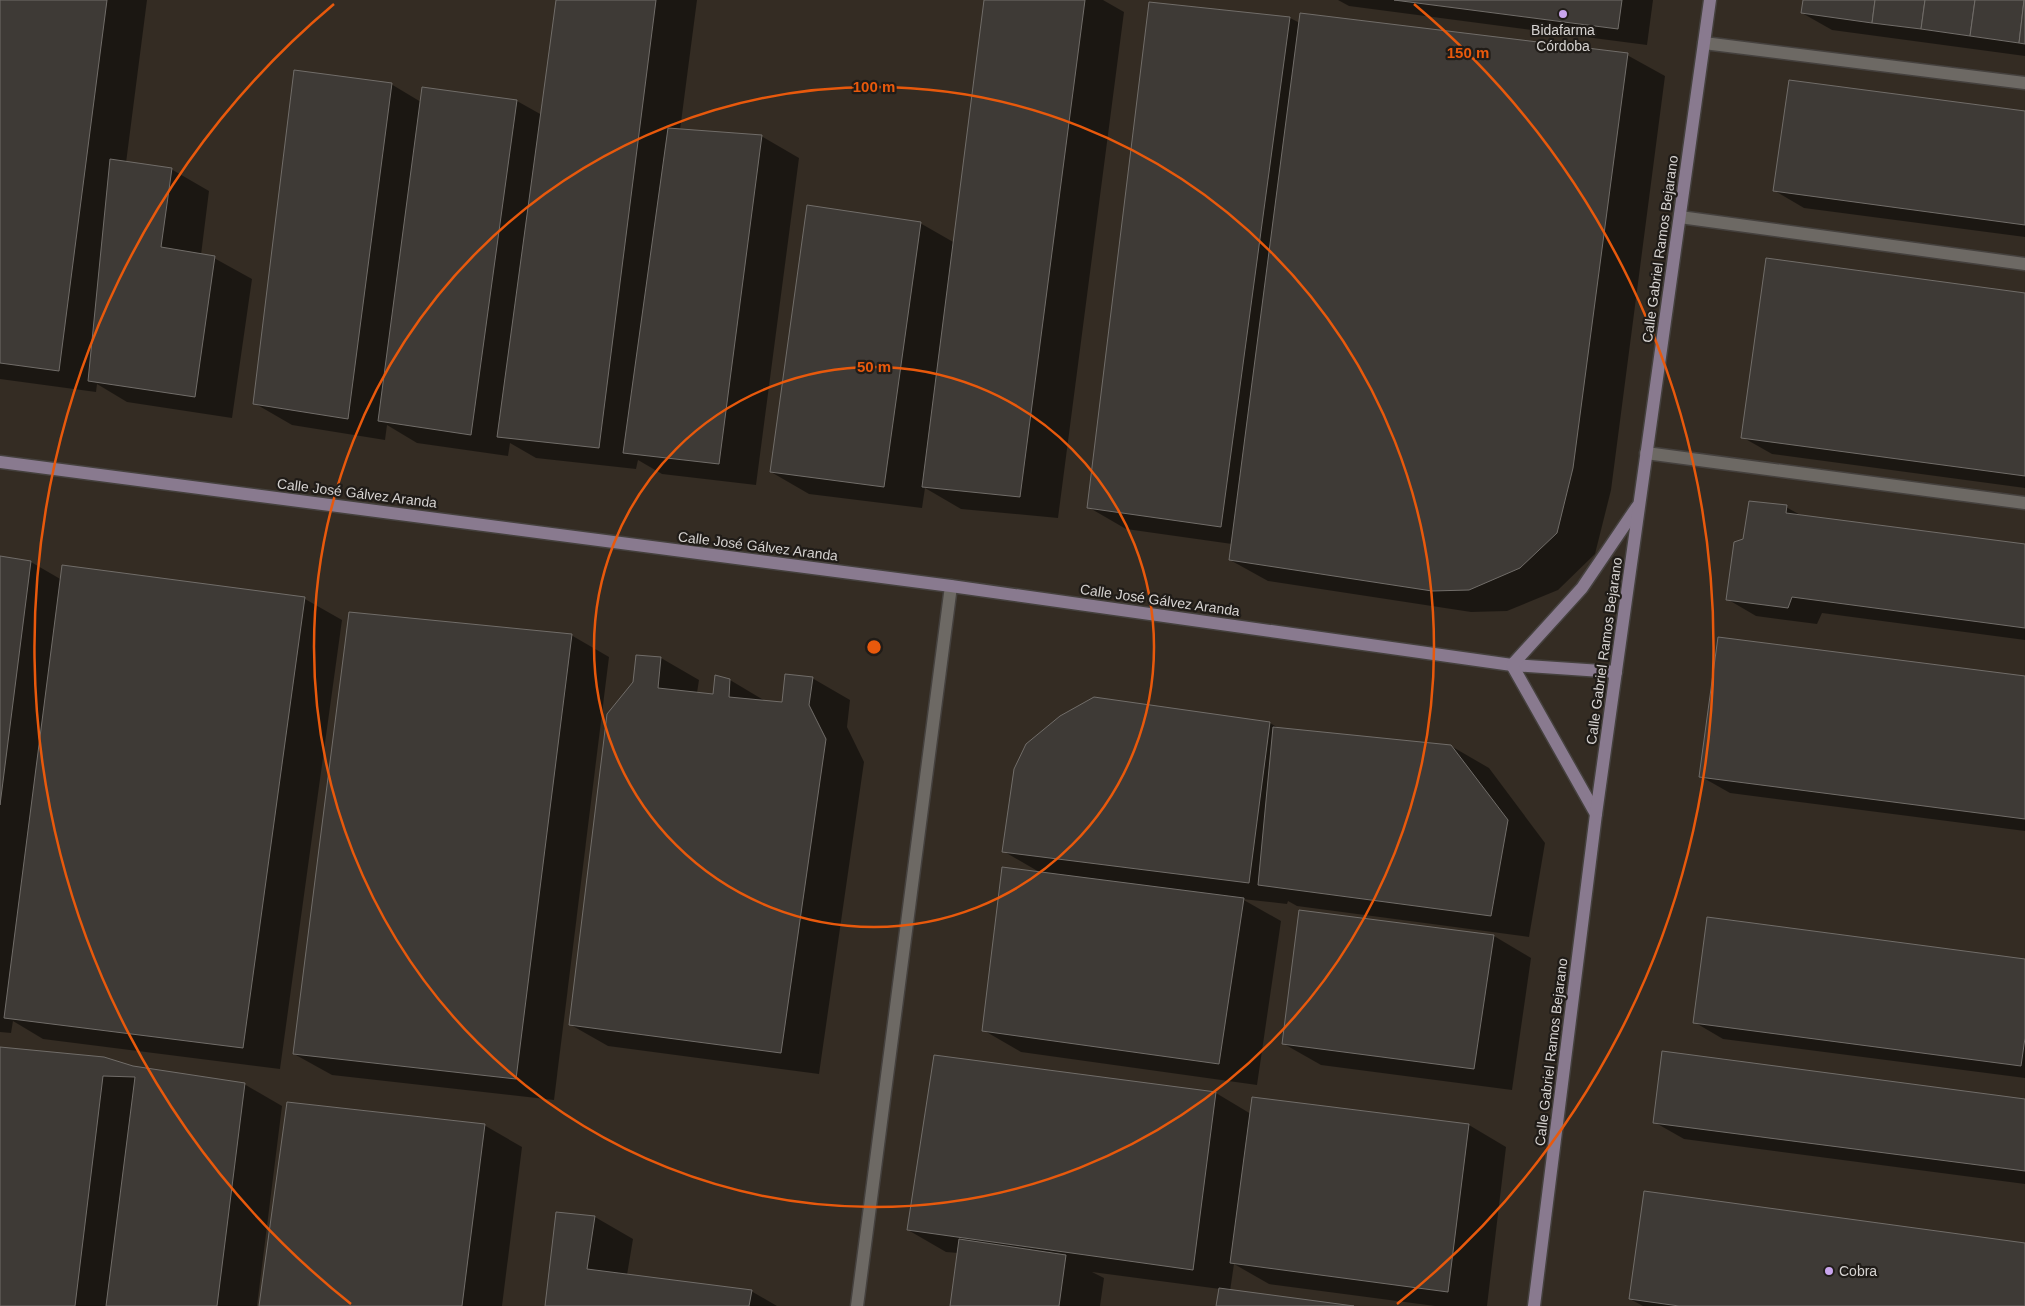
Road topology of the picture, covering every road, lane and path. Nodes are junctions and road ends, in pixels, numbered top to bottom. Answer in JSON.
{"nodes":[{"id":1,"x":1710,"y":0,"type":"edge"},
{"id":2,"x":1704,"y":43,"type":"junction"},
{"id":3,"x":2025,"y":84,"type":"edge"},
{"id":4,"x":1680,"y":217,"type":"junction"},
{"id":5,"x":2025,"y":264,"type":"edge"},
{"id":6,"x":1646,"y":453,"type":"junction"},
{"id":7,"x":0,"y":462,"type":"edge"},
{"id":8,"x":2025,"y":503,"type":"edge"},
{"id":9,"x":1639,"y":505,"type":"junction"},
{"id":10,"x":951,"y":586,"type":"junction"},
{"id":11,"x":1512,"y":665,"type":"junction"},
{"id":12,"x":1616,"y":672,"type":"junction"},
{"id":13,"x":1596,"y":814,"type":"junction"},
{"id":14,"x":857,"y":1306,"type":"edge"},
{"id":15,"x":1534,"y":1306,"type":"edge"}],
"edges":[{"from":1,"to":2,"type":"street","name":"Calle Gabriel Ramos Bejarano"},
{"from":2,"to":3,"type":"street"},
{"from":2,"to":4,"type":"street","name":"Calle Gabriel Ramos Bejarano"},
{"from":4,"to":5,"type":"street"},
{"from":4,"to":6,"type":"street","name":"Calle Gabriel Ramos Bejarano"},
{"from":6,"to":8,"type":"street"},
{"from":6,"to":9,"type":"street","name":"Calle Gabriel Ramos Bejarano"},
{"from":7,"to":10,"type":"street","name":"Calle José Gálvez Aranda"},
{"from":9,"to":11,"type":"street"},
{"from":9,"to":12,"type":"street","name":"Calle Gabriel Ramos Bejarano"},
{"from":10,"to":11,"type":"street","name":"Calle José Gálvez Aranda"},
{"from":10,"to":14,"type":"street"},
{"from":11,"to":12,"type":"street","name":"Calle José Gálvez Aranda"},
{"from":11,"to":13,"type":"street"},
{"from":12,"to":13,"type":"street","name":"Calle Gabriel Ramos Bejarano"},
{"from":13,"to":15,"type":"street","name":"Calle Gabriel Ramos Bejarano"}]}
